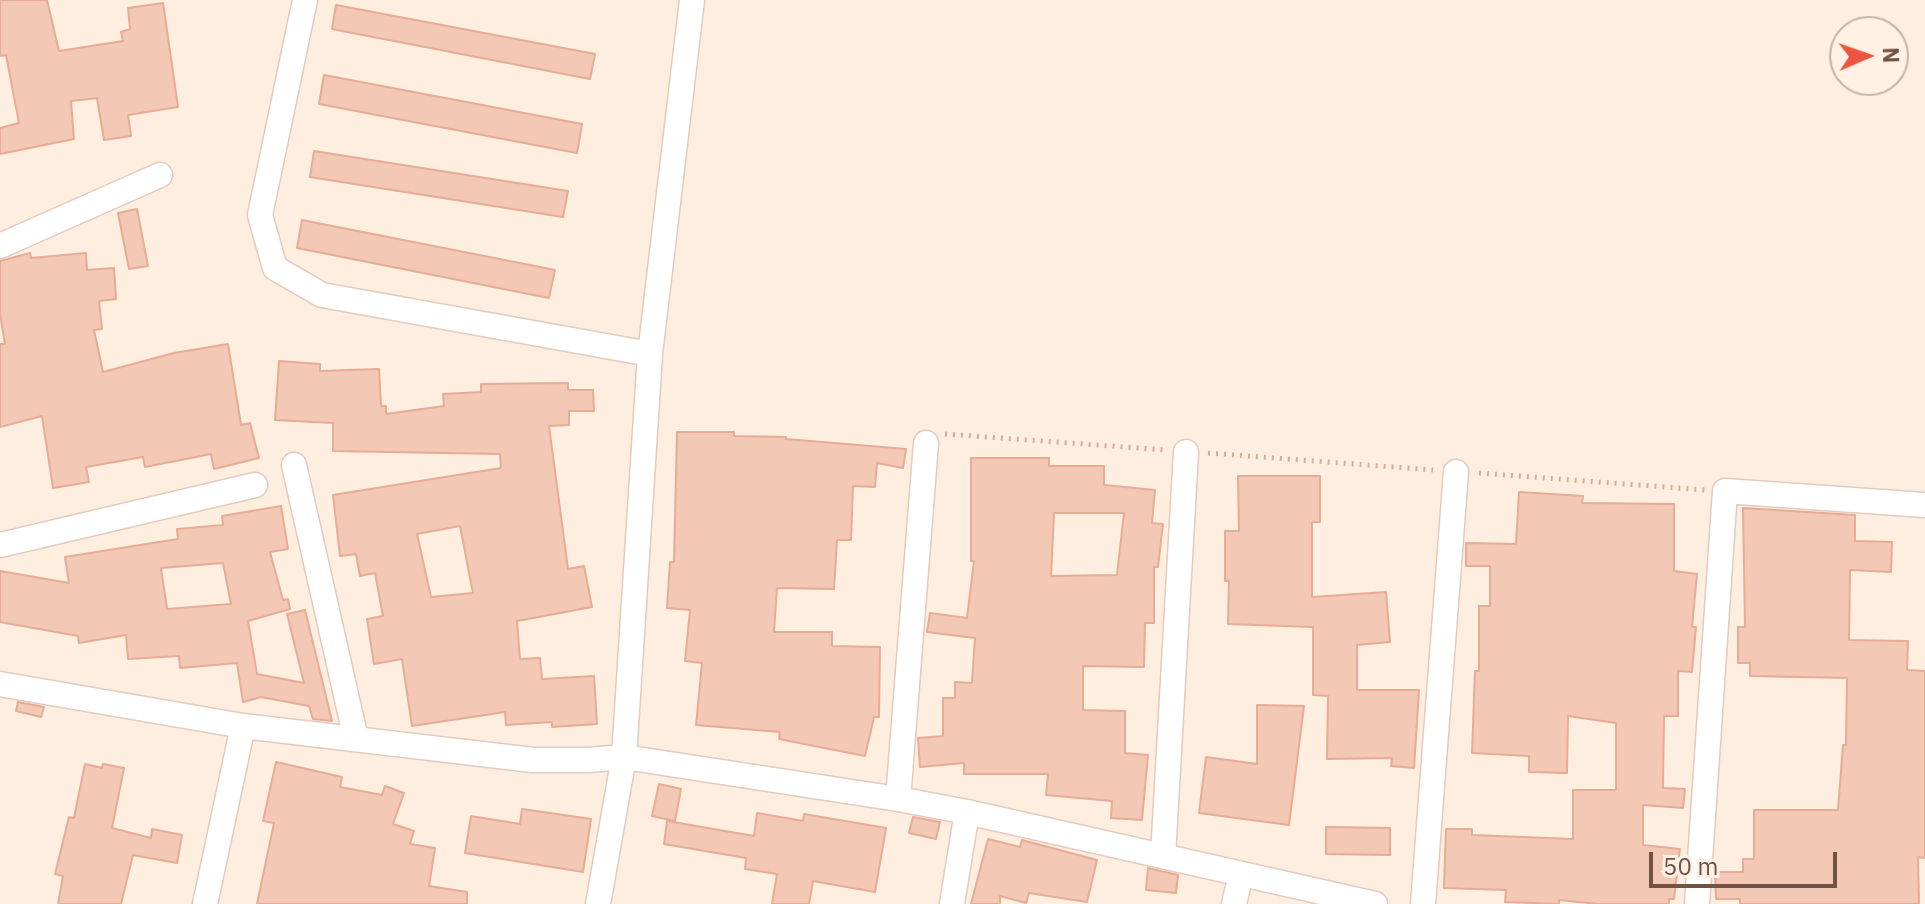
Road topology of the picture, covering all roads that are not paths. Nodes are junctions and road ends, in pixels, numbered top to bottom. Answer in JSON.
{"nodes":[{"id":1,"x":305,"y":0,"type":"edge"},
{"id":2,"x":692,"y":0,"type":"edge"},
{"id":3,"x":160,"y":175,"type":"dead end"},
{"id":4,"x":0,"y":246,"type":"edge"},
{"id":5,"x":650,"y":354,"type":"junction"},
{"id":6,"x":926,"y":443,"type":"road end"},
{"id":7,"x":1186,"y":452,"type":"road end"},
{"id":8,"x":294,"y":465,"type":"dead end"},
{"id":9,"x":1456,"y":472,"type":"road end"},
{"id":10,"x":255,"y":485,"type":"dead end"},
{"id":11,"x":1925,"y":505,"type":"edge"},
{"id":12,"x":0,"y":545,"type":"edge"},
{"id":13,"x":0,"y":684,"type":"edge"},
{"id":14,"x":243,"y":726,"type":"junction"},
{"id":15,"x":356,"y":739,"type":"junction"},
{"id":16,"x":624,"y":757,"type":"junction"},
{"id":17,"x":898,"y":799,"type":"junction"},
{"id":18,"x":967,"y":812,"type":"junction"},
{"id":19,"x":1163,"y":856,"type":"junction"},
{"id":20,"x":1241,"y":874,"type":"junction"},
{"id":21,"x":205,"y":904,"type":"edge"},
{"id":22,"x":598,"y":904,"type":"edge"},
{"id":23,"x":952,"y":904,"type":"edge"},
{"id":24,"x":1234,"y":904,"type":"edge"},
{"id":25,"x":1375,"y":904,"type":"edge"},
{"id":26,"x":1423,"y":904,"type":"edge"},
{"id":27,"x":1697,"y":904,"type":"edge"}],
"edges":[{"from":1,"to":5,"type":"street"},
{"from":2,"to":5,"type":"street"},
{"from":3,"to":4,"type":"street"},
{"from":5,"to":16,"type":"street"},
{"from":6,"to":17,"type":"street"},
{"from":7,"to":19,"type":"street"},
{"from":8,"to":15,"type":"street"},
{"from":9,"to":26,"type":"street"},
{"from":10,"to":12,"type":"street"},
{"from":11,"to":27,"type":"street"},
{"from":13,"to":14,"type":"street"},
{"from":14,"to":15,"type":"street"},
{"from":14,"to":21,"type":"street"},
{"from":15,"to":16,"type":"street"},
{"from":16,"to":17,"type":"street"},
{"from":16,"to":22,"type":"street"},
{"from":17,"to":18,"type":"street"},
{"from":18,"to":19,"type":"street"},
{"from":18,"to":23,"type":"street"},
{"from":19,"to":20,"type":"street"},
{"from":20,"to":24,"type":"street"},
{"from":20,"to":25,"type":"street"}]}
